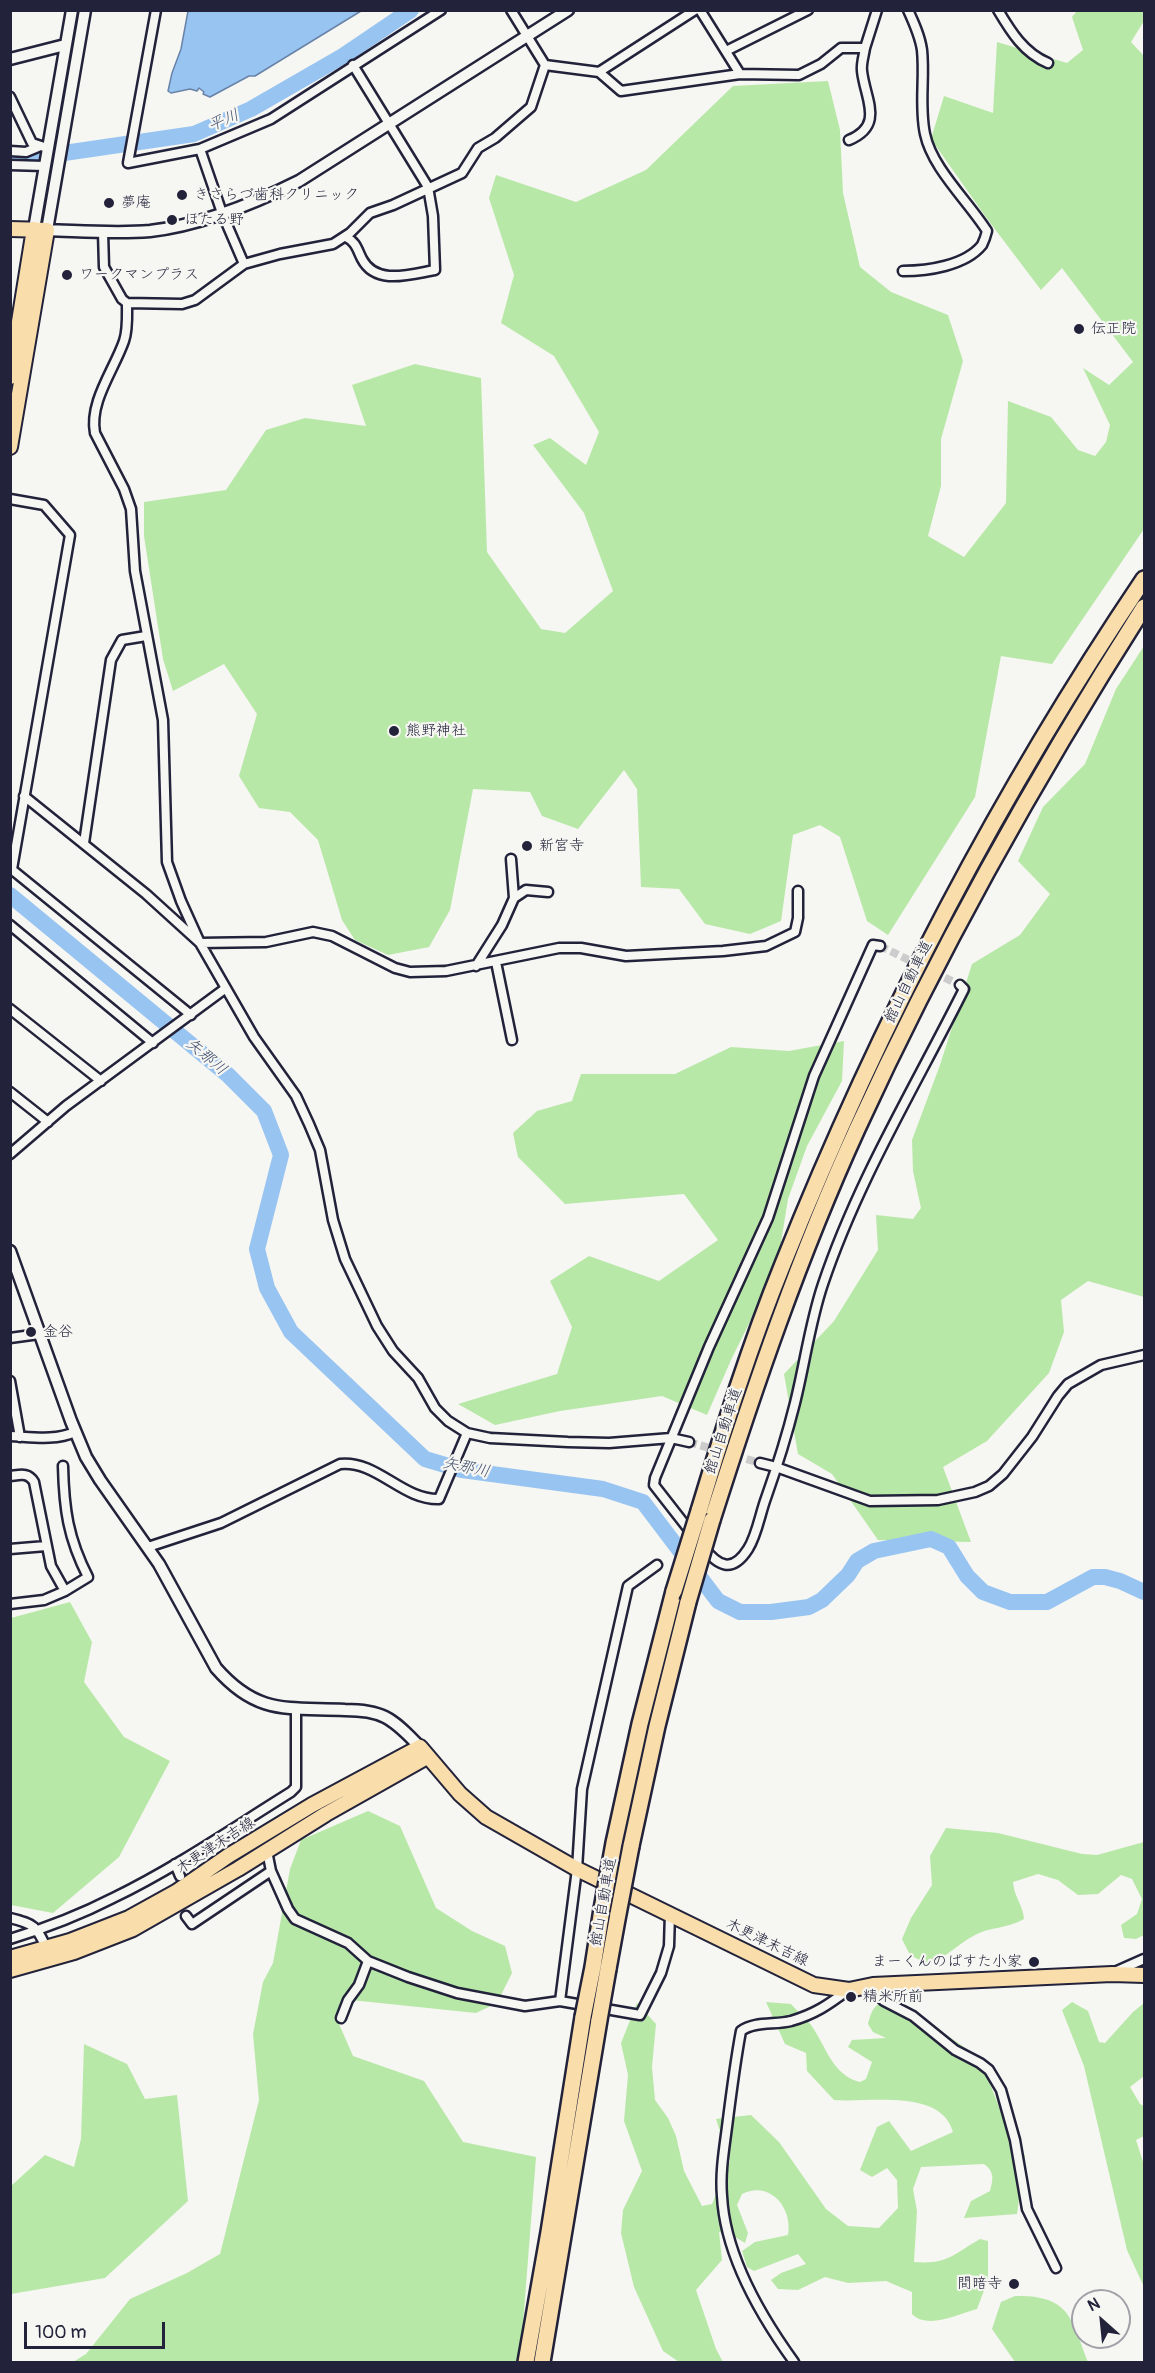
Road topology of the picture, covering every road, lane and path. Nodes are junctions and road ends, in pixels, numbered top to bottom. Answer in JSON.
{"nodes":[{"id":1,"x":72,"y":10,"type":"edge"},
{"id":2,"x":85,"y":10,"type":"edge"},
{"id":3,"x":156,"y":10,"type":"edge"},
{"id":4,"x":441,"y":10,"type":"edge"},
{"id":5,"x":511,"y":10,"type":"edge"},
{"id":6,"x":568,"y":10,"type":"edge"},
{"id":7,"x":695,"y":10,"type":"edge"},
{"id":8,"x":700,"y":10,"type":"edge"},
{"id":9,"x":808,"y":10,"type":"edge"},
{"id":10,"x":877,"y":10,"type":"edge"},
{"id":11,"x":908,"y":10,"type":"edge"},
{"id":12,"x":998,"y":10,"type":"edge"},
{"id":13,"x":528,"y":36,"type":"junction"},
{"id":14,"x":65,"y":45,"type":"junction"},
{"id":15,"x":865,"y":48,"type":"junction"},
{"id":16,"x":726,"y":51,"type":"junction"},
{"id":17,"x":10,"y":59,"type":"edge"},
{"id":18,"x":1048,"y":63,"type":"dead end"},
{"id":19,"x":353,"y":65,"type":"junction"},
{"id":20,"x":545,"y":65,"type":"junction"},
{"id":21,"x":599,"y":72,"type":"junction"},
{"id":22,"x":740,"y":74,"type":"junction"},
{"id":23,"x":10,"y":97,"type":"edge"},
{"id":24,"x":389,"y":125,"type":"junction"},
{"id":25,"x":849,"y":140,"type":"dead end"},
{"id":26,"x":200,"y":149,"type":"junction"},
{"id":27,"x":10,"y":151,"type":"edge"},
{"id":28,"x":44,"y":155,"type":"junction"},
{"id":29,"x":10,"y":165,"type":"edge"},
{"id":30,"x":428,"y":187,"type":"junction"},
{"id":31,"x":222,"y":213,"type":"junction"},
{"id":32,"x":10,"y":229,"type":"edge"},
{"id":33,"x":41,"y":229,"type":"junction"},
{"id":34,"x":103,"y":232,"type":"junction"},
{"id":35,"x":346,"y":237,"type":"junction"},
{"id":36,"x":244,"y":264,"type":"junction"},
{"id":37,"x":903,"y":271,"type":"dead end"},
{"id":38,"x":128,"y":303,"type":"junction"},
{"id":39,"x":10,"y":377,"type":"edge"},
{"id":40,"x":10,"y":447,"type":"edge"},
{"id":41,"x":10,"y":499,"type":"edge"},
{"id":42,"x":1144,"y":579,"type":"edge"},
{"id":43,"x":1144,"y":607,"type":"edge"},
{"id":44,"x":146,"y":636,"type":"junction"},
{"id":45,"x":24,"y":796,"type":"junction"},
{"id":46,"x":84,"y":843,"type":"junction"},
{"id":47,"x":512,"y":859,"type":"dead end"},
{"id":48,"x":11,"y":869,"type":"edge"},
{"id":49,"x":798,"y":891,"type":"dead end"},
{"id":50,"x":548,"y":892,"type":"dead end"},
{"id":51,"x":514,"y":898,"type":"junction"},
{"id":52,"x":10,"y":926,"type":"edge"},
{"id":53,"x":200,"y":943,"type":"junction"},
{"id":54,"x":880,"y":946,"type":"dead end"},
{"id":55,"x":496,"y":962,"type":"junction"},
{"id":56,"x":476,"y":966,"type":"junction"},
{"id":57,"x":960,"y":985,"type":"dead end"},
{"id":58,"x":226,"y":988,"type":"junction"},
{"id":59,"x":10,"y":1009,"type":"edge"},
{"id":60,"x":188,"y":1017,"type":"junction"},
{"id":61,"x":512,"y":1040,"type":"dead end"},
{"id":62,"x":156,"y":1041,"type":"junction"},
{"id":63,"x":100,"y":1081,"type":"junction"},
{"id":64,"x":10,"y":1092,"type":"edge"},
{"id":65,"x":48,"y":1122,"type":"junction"},
{"id":66,"x":10,"y":1154,"type":"edge"},
{"id":67,"x":10,"y":1251,"type":"edge"},
{"id":68,"x":39,"y":1334,"type":"junction"},
{"id":69,"x":10,"y":1338,"type":"edge"},
{"id":70,"x":1144,"y":1354,"type":"edge"},
{"id":71,"x":10,"y":1381,"type":"edge"},
{"id":72,"x":75,"y":1432,"type":"junction"},
{"id":73,"x":467,"y":1432,"type":"junction"},
{"id":74,"x":10,"y":1436,"type":"edge"},
{"id":75,"x":20,"y":1437,"type":"junction"},
{"id":76,"x":671,"y":1438,"type":"junction"},
{"id":77,"x":689,"y":1442,"type":"tunnel mouth"},
{"id":78,"x":760,"y":1463,"type":"tunnel mouth"},
{"id":79,"x":63,"y":1466,"type":"dead end"},
{"id":80,"x":776,"y":1467,"type":"junction"},
{"id":81,"x":10,"y":1476,"type":"edge"},
{"id":82,"x":46,"y":1546,"type":"junction"},
{"id":83,"x":148,"y":1547,"type":"junction"},
{"id":84,"x":10,"y":1549,"type":"edge"},
{"id":85,"x":657,"y":1565,"type":"dead end"},
{"id":86,"x":65,"y":1591,"type":"junction"},
{"id":87,"x":10,"y":1604,"type":"edge"},
{"id":88,"x":296,"y":1709,"type":"junction"},
{"id":89,"x":424,"y":1752,"type":"junction"},
{"id":90,"x":267,"y":1851,"type":"junction"},
{"id":91,"x":175,"y":1864,"type":"junction"},
{"id":92,"x":577,"y":1869,"type":"junction"},
{"id":93,"x":271,"y":1870,"type":"junction"},
{"id":94,"x":180,"y":1876,"type":"dead end"},
{"id":95,"x":670,"y":1913,"type":"junction"},
{"id":96,"x":186,"y":1916,"type":"dead end"},
{"id":97,"x":10,"y":1918,"type":"edge"},
{"id":98,"x":38,"y":1930,"type":"junction"},
{"id":99,"x":10,"y":1939,"type":"edge"},
{"id":100,"x":47,"y":1948,"type":"junction"},
{"id":101,"x":10,"y":1958,"type":"edge"},
{"id":102,"x":1144,"y":1959,"type":"edge"},
{"id":103,"x":368,"y":1961,"type":"junction"},
{"id":104,"x":600,"y":1968,"type":"junction"},
{"id":105,"x":10,"y":1970,"type":"edge"},
{"id":106,"x":1112,"y":1974,"type":"junction"},
{"id":107,"x":1144,"y":1975,"type":"edge"},
{"id":108,"x":868,"y":1986,"type":"junction"},
{"id":109,"x":849,"y":1990,"type":"junction"},
{"id":110,"x":560,"y":2001,"type":"junction"},
{"id":111,"x":341,"y":2018,"type":"dead end"},
{"id":112,"x":1056,"y":2268,"type":"dead end"},
{"id":113,"x":526,"y":2362,"type":"edge"},
{"id":114,"x":542,"y":2362,"type":"edge"},
{"id":115,"x":794,"y":2362,"type":"edge"}],
"edges":[{"from":1,"to":14,"type":"street"},
{"from":2,"to":33,"type":"street"},
{"from":3,"to":26,"type":"street"},
{"from":4,"to":19,"type":"street"},
{"from":5,"to":13,"type":"street"},
{"from":6,"to":13,"type":"street"},
{"from":7,"to":21,"type":"street"},
{"from":8,"to":16,"type":"street"},
{"from":9,"to":16,"type":"street"},
{"from":10,"to":15,"type":"street"},
{"from":11,"to":37,"type":"street"},
{"from":12,"to":18,"type":"street"},
{"from":13,"to":20,"type":"street"},
{"from":13,"to":24,"type":"street"},
{"from":14,"to":17,"type":"street"},
{"from":14,"to":28,"type":"street"},
{"from":15,"to":22,"type":"street"},
{"from":15,"to":25,"type":"street"},
{"from":16,"to":22,"type":"street"},
{"from":19,"to":24,"type":"street"},
{"from":19,"to":26,"type":"street"},
{"from":20,"to":21,"type":"street"},
{"from":20,"to":30,"type":"street"},
{"from":21,"to":22,"type":"street"},
{"from":23,"to":28,"type":"street"},
{"from":24,"to":30,"type":"street"},
{"from":24,"to":31,"type":"street"},
{"from":26,"to":31,"type":"street"},
{"from":27,"to":28,"type":"street"},
{"from":28,"to":29,"type":"street"},
{"from":28,"to":33,"type":"street"},
{"from":30,"to":35,"type":"street"},
{"from":30,"to":35,"type":"street"},
{"from":31,"to":34,"type":"street"},
{"from":31,"to":36,"type":"street"},
{"from":32,"to":33,"type":"main road"},
{"from":33,"to":34,"type":"street"},
{"from":33,"to":39,"type":"main road"},
{"from":33,"to":40,"type":"main road"},
{"from":34,"to":38,"type":"street"},
{"from":35,"to":36,"type":"street"},
{"from":36,"to":38,"type":"street"},
{"from":38,"to":44,"type":"street"},
{"from":41,"to":45,"type":"street"},
{"from":42,"to":104,"type":"highway","name":"館山自動車道","bridge":true},
{"from":43,"to":104,"type":"highway","name":"館山自動車道","bridge":true},
{"from":44,"to":46,"type":"street"},
{"from":44,"to":53,"type":"street"},
{"from":45,"to":46,"type":"street"},
{"from":45,"to":48,"type":"street"},
{"from":46,"to":53,"type":"street"},
{"from":47,"to":51,"type":"street"},
{"from":48,"to":60,"type":"street"},
{"from":49,"to":55,"type":"street"},
{"from":50,"to":51,"type":"street"},
{"from":51,"to":56,"type":"street"},
{"from":52,"to":62,"type":"street"},
{"from":53,"to":56,"type":"street"},
{"from":53,"to":58,"type":"street"},
{"from":54,"to":76,"type":"street"},
{"from":55,"to":56,"type":"street"},
{"from":55,"to":61,"type":"street"},
{"from":57,"to":80,"type":"street"},
{"from":58,"to":60,"type":"street"},
{"from":58,"to":73,"type":"street"},
{"from":59,"to":63,"type":"street"},
{"from":60,"to":62,"type":"street"},
{"from":62,"to":63,"type":"street"},
{"from":63,"to":65,"type":"street"},
{"from":64,"to":65,"type":"street"},
{"from":65,"to":66,"type":"street"},
{"from":67,"to":68,"type":"street"},
{"from":68,"to":69,"type":"street"},
{"from":68,"to":72,"type":"street"},
{"from":70,"to":80,"type":"street"},
{"from":71,"to":75,"type":"street"},
{"from":72,"to":75,"type":"street"},
{"from":72,"to":83,"type":"street"},
{"from":73,"to":76,"type":"street"},
{"from":73,"to":83,"type":"street"},
{"from":74,"to":75,"type":"street"},
{"from":76,"to":77,"type":"street"},
{"from":76,"to":80,"type":"street"},
{"from":78,"to":80,"type":"street"},
{"from":79,"to":86,"type":"street"},
{"from":81,"to":82,"type":"street"},
{"from":82,"to":84,"type":"street"},
{"from":82,"to":86,"type":"street"},
{"from":83,"to":88,"type":"street"},
{"from":85,"to":92,"type":"street"},
{"from":86,"to":87,"type":"street"},
{"from":88,"to":89,"type":"street"},
{"from":88,"to":91,"type":"street"},
{"from":89,"to":90,"type":"main road","name":"木更津末吉線"},
{"from":89,"to":92,"type":"main road","name":"木更津末吉線"},
{"from":89,"to":100,"type":"main road","name":"木更津末吉線"},
{"from":90,"to":93,"type":"street"},
{"from":90,"to":105,"type":"main road","name":"木更津末吉線"},
{"from":91,"to":94,"type":"street"},
{"from":91,"to":98,"type":"street"},
{"from":92,"to":95,"type":"main road","name":"木更津末吉線"},
{"from":92,"to":110,"type":"street"},
{"from":93,"to":96,"type":"street"},
{"from":93,"to":103,"type":"street"},
{"from":95,"to":109,"type":"main road","name":"木更津末吉線"},
{"from":95,"to":110,"type":"street"},
{"from":97,"to":98,"type":"street"},
{"from":98,"to":99,"type":"street"},
{"from":98,"to":100,"type":"street"},
{"from":100,"to":101,"type":"main road","name":"木更津末吉線"},
{"from":102,"to":106,"type":"street"},
{"from":103,"to":110,"type":"street"},
{"from":103,"to":111,"type":"street"},
{"from":104,"to":113,"type":"highway","name":"館山自動車道","bridge":true},
{"from":104,"to":114,"type":"highway","name":"館山自動車道","bridge":true},
{"from":106,"to":107,"type":"main road","name":"木更津末吉線"},
{"from":106,"to":108,"type":"main road","name":"木更津末吉線"},
{"from":108,"to":109,"type":"main road","name":"木更津末吉線"},
{"from":108,"to":112,"type":"street"},
{"from":109,"to":115,"type":"street"}]}
